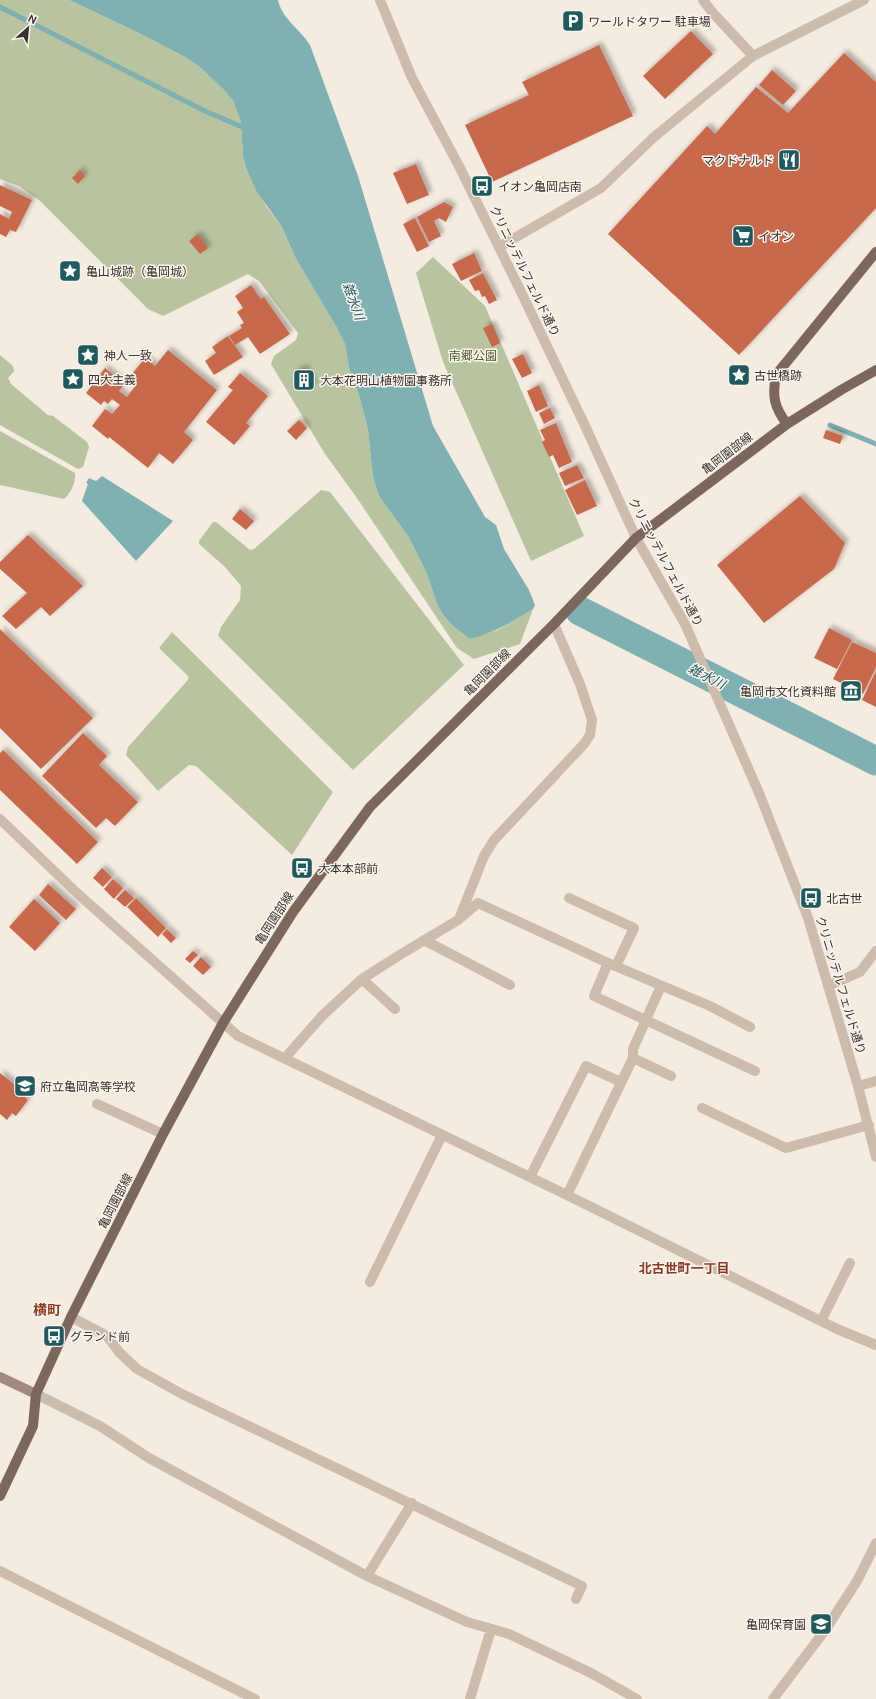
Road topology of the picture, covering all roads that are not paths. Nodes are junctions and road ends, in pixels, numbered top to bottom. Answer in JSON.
{"nodes":[{"id":1,"x":380,"y":0,"type":"edge"},
{"id":2,"x":703,"y":0,"type":"edge"},
{"id":3,"x":864,"y":0,"type":"edge"},
{"id":4,"x":753,"y":56,"type":"junction"},
{"id":5,"x":499,"y":247,"type":"junction"},
{"id":6,"x":876,"y":252,"type":"edge"},
{"id":7,"x":876,"y":370,"type":"edge"},
{"id":8,"x":787,"y":424,"type":"junction"},
{"id":9,"x":636,"y":538,"type":"junction"},
{"id":10,"x":554,"y":624,"type":"junction"},
{"id":11,"x":0,"y":819,"type":"edge"},
{"id":12,"x":569,"y":898,"type":"dead end"},
{"id":13,"x":458,"y":920,"type":"junction"},
{"id":14,"x":424,"y":940,"type":"junction"},
{"id":15,"x":876,"y":951,"type":"edge"},
{"id":16,"x":612,"y":965,"type":"junction"},
{"id":17,"x":362,"y":980,"type":"junction"},
{"id":18,"x":510,"y":985,"type":"dead end"},
{"id":19,"x":661,"y":986,"type":"junction"},
{"id":20,"x":828,"y":986,"type":"junction"},
{"id":21,"x":395,"y":1009,"type":"dead end"},
{"id":22,"x":646,"y":1020,"type":"junction"},
{"id":23,"x":223,"y":1023,"type":"junction"},
{"id":24,"x":750,"y":1027,"type":"dead end"},
{"id":25,"x":285,"y":1058,"type":"junction"},
{"id":26,"x":632,"y":1058,"type":"junction"},
{"id":27,"x":755,"y":1071,"type":"dead end"},
{"id":28,"x":671,"y":1076,"type":"dead end"},
{"id":29,"x":876,"y":1081,"type":"edge"},
{"id":30,"x":621,"y":1082,"type":"junction"},
{"id":31,"x":858,"y":1086,"type":"junction"},
{"id":32,"x":97,"y":1104,"type":"dead end"},
{"id":33,"x":702,"y":1108,"type":"dead end"},
{"id":34,"x":869,"y":1125,"type":"junction"},
{"id":35,"x":163,"y":1134,"type":"junction"},
{"id":36,"x":442,"y":1135,"type":"junction"},
{"id":37,"x":876,"y":1157,"type":"edge"},
{"id":38,"x":530,"y":1177,"type":"junction"},
{"id":39,"x":566,"y":1195,"type":"junction"},
{"id":40,"x":850,"y":1263,"type":"dead end"},
{"id":41,"x":370,"y":1282,"type":"dead end"},
{"id":42,"x":71,"y":1317,"type":"junction"},
{"id":43,"x":821,"y":1321,"type":"junction"},
{"id":44,"x":876,"y":1345,"type":"edge"},
{"id":45,"x":0,"y":1377,"type":"edge"},
{"id":46,"x":36,"y":1394,"type":"junction"},
{"id":47,"x":0,"y":1496,"type":"edge"},
{"id":48,"x":412,"y":1503,"type":"junction"},
{"id":49,"x":876,"y":1543,"type":"edge"},
{"id":50,"x":0,"y":1571,"type":"edge"},
{"id":51,"x":367,"y":1576,"type":"junction"},
{"id":52,"x":576,"y":1600,"type":"dead end"},
{"id":53,"x":491,"y":1629,"type":"junction"},
{"id":54,"x":255,"y":1699,"type":"edge"},
{"id":55,"x":470,"y":1699,"type":"edge"},
{"id":56,"x":637,"y":1699,"type":"edge"},
{"id":57,"x":773,"y":1699,"type":"edge"}],
"edges":[{"from":1,"to":5,"type":"street","name":"クリニッテルフェルド通り"},
{"from":2,"to":4,"type":"street"},
{"from":3,"to":4,"type":"street"},
{"from":4,"to":5,"type":"street"},
{"from":5,"to":9,"type":"street","name":"クリニッテルフェルド通り"},
{"from":6,"to":8,"type":"main road"},
{"from":7,"to":8,"type":"main road","name":"亀岡園部線"},
{"from":8,"to":9,"type":"main road","name":"亀岡園部線"},
{"from":9,"to":10,"type":"main road","name":"亀岡園部線"},
{"from":9,"to":20,"type":"street","name":"クリニッテルフェルド通り"},
{"from":10,"to":13,"type":"street"},
{"from":10,"to":23,"type":"main road","name":"亀岡園部線"},
{"from":11,"to":23,"type":"street"},
{"from":12,"to":16,"type":"street"},
{"from":13,"to":14,"type":"street"},
{"from":13,"to":16,"type":"street"},
{"from":14,"to":17,"type":"street"},
{"from":14,"to":18,"type":"street"},
{"from":15,"to":20,"type":"street"},
{"from":16,"to":19,"type":"street"},
{"from":16,"to":22,"type":"street"},
{"from":17,"to":21,"type":"street"},
{"from":17,"to":25,"type":"street"},
{"from":19,"to":22,"type":"street"},
{"from":19,"to":24,"type":"street"},
{"from":20,"to":31,"type":"street","name":"クリニッテルフェルド通り"},
{"from":22,"to":26,"type":"street"},
{"from":22,"to":27,"type":"street"},
{"from":23,"to":25,"type":"street"},
{"from":23,"to":35,"type":"main road","name":"亀岡園部線"},
{"from":25,"to":36,"type":"street"},
{"from":26,"to":28,"type":"street"},
{"from":26,"to":30,"type":"street"},
{"from":29,"to":31,"type":"street"},
{"from":30,"to":38,"type":"street"},
{"from":30,"to":39,"type":"street"},
{"from":31,"to":34,"type":"street","name":"クリニッテルフェルド通り"},
{"from":32,"to":35,"type":"street"},
{"from":33,"to":34,"type":"street"},
{"from":34,"to":37,"type":"street","name":"クリニッテルフェルド通り"},
{"from":35,"to":42,"type":"main road","name":"亀岡園部線"},
{"from":36,"to":38,"type":"street"},
{"from":36,"to":41,"type":"street"},
{"from":38,"to":39,"type":"street"},
{"from":39,"to":43,"type":"street"},
{"from":40,"to":43,"type":"street"},
{"from":42,"to":46,"type":"main road","name":"亀岡園部線"},
{"from":42,"to":48,"type":"street"},
{"from":43,"to":44,"type":"street"},
{"from":45,"to":46,"type":"main road"},
{"from":46,"to":47,"type":"main road","name":"亀岡園部線"},
{"from":46,"to":51,"type":"street"},
{"from":48,"to":51,"type":"street"},
{"from":48,"to":52,"type":"street"},
{"from":49,"to":57,"type":"street"},
{"from":50,"to":54,"type":"street"},
{"from":51,"to":53,"type":"street"},
{"from":53,"to":55,"type":"street"},
{"from":53,"to":56,"type":"street"}]}
